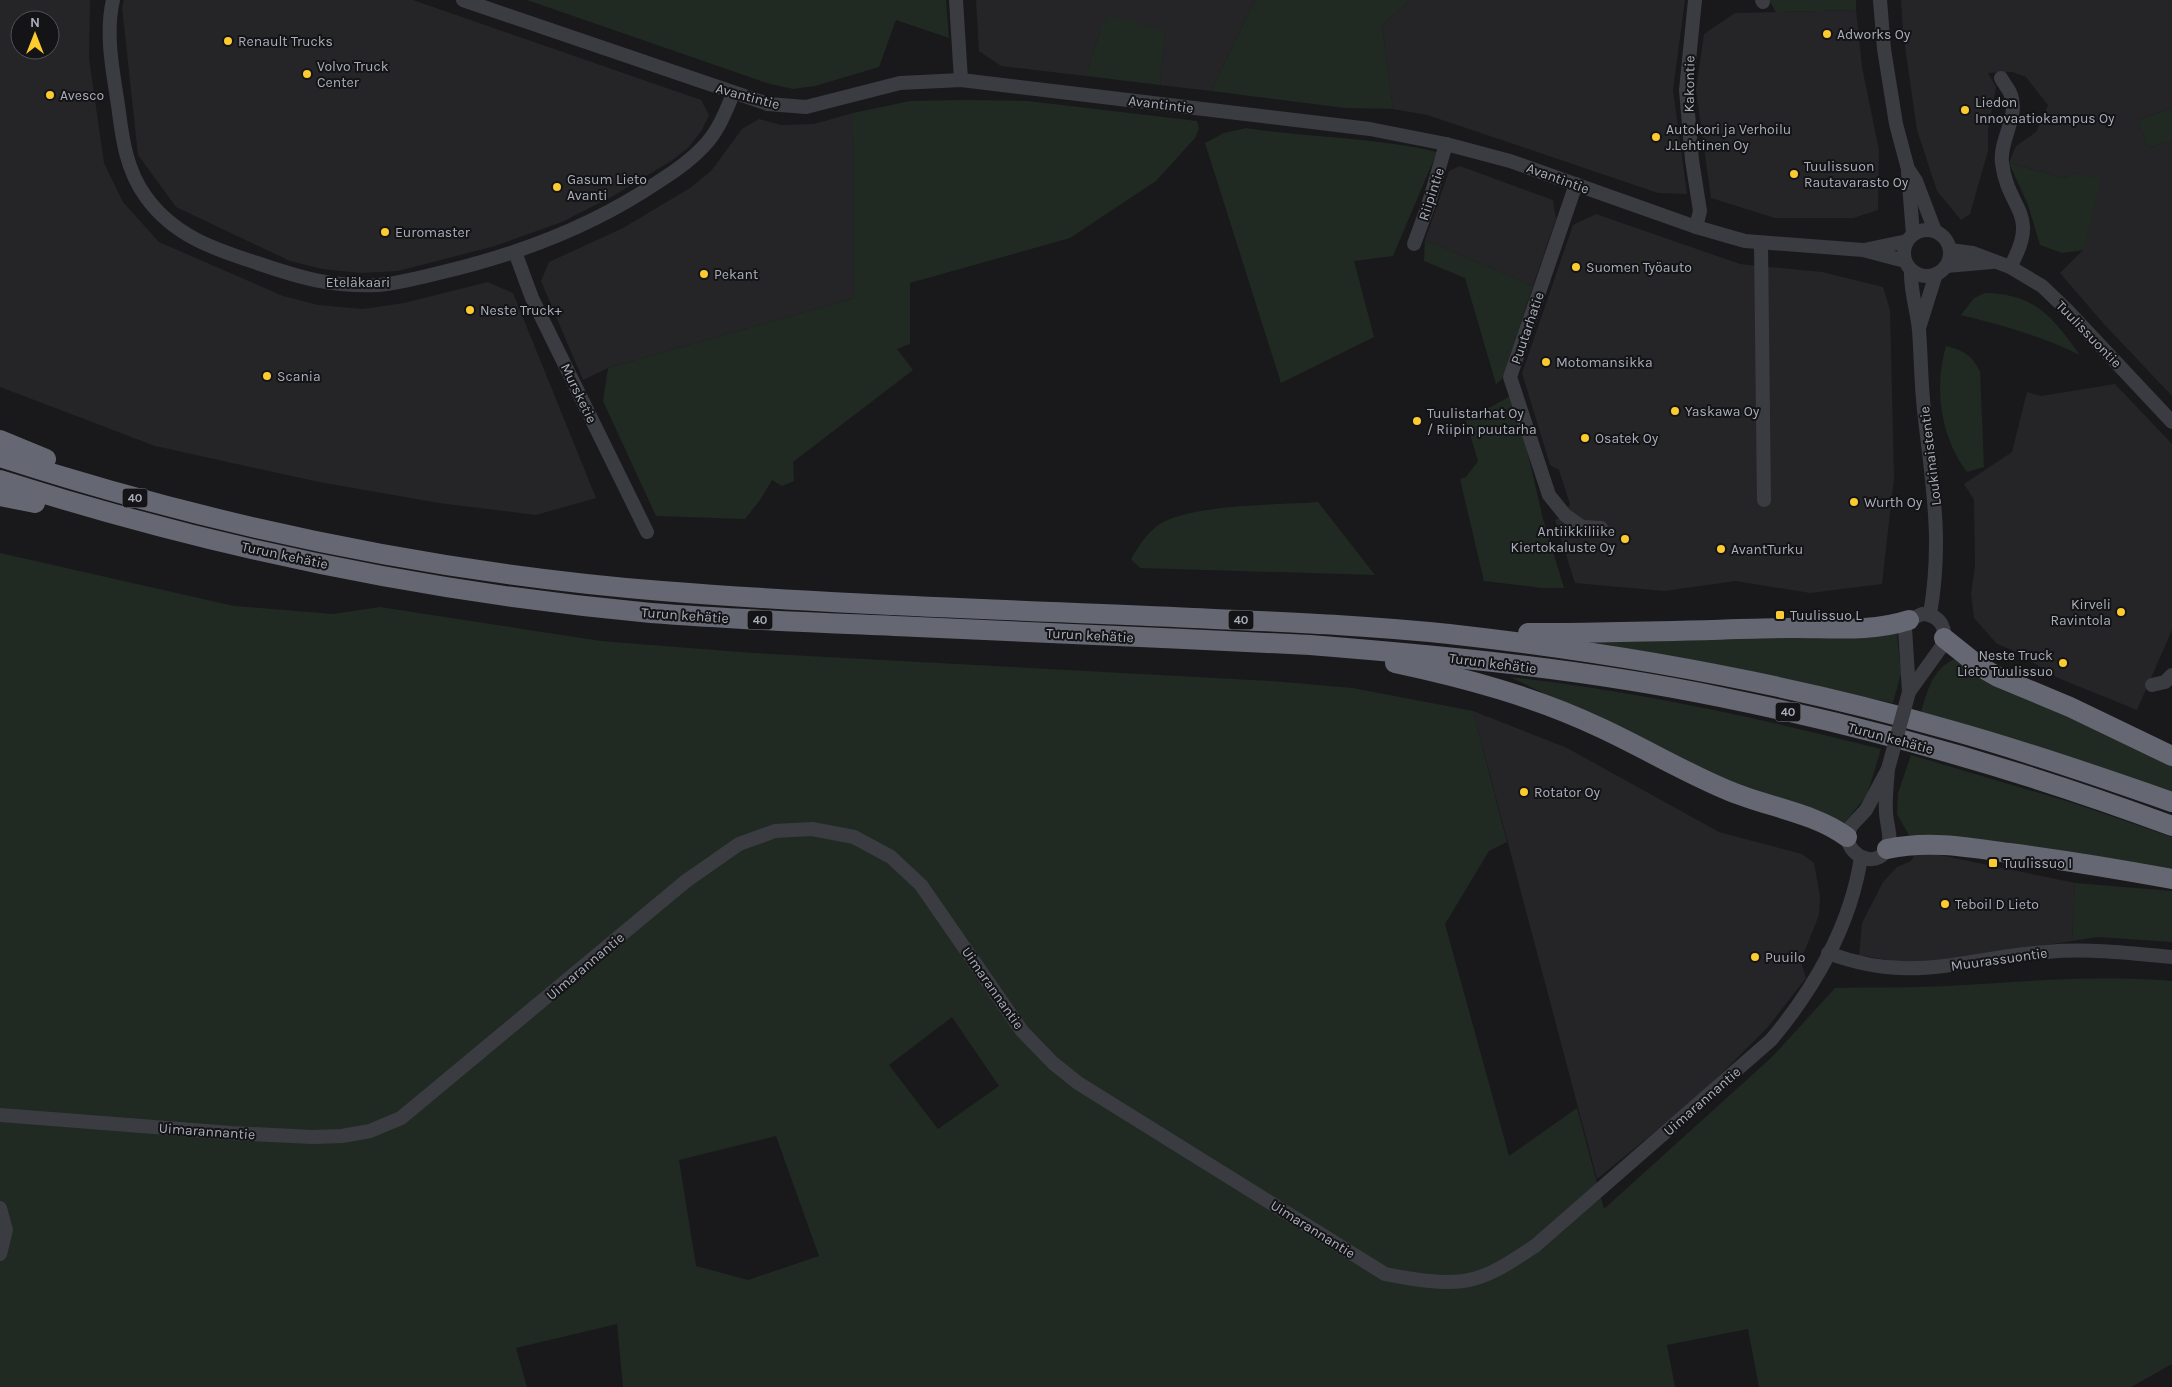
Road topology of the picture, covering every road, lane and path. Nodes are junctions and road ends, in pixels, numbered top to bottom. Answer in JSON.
{"nodes":[{"id":1,"x":113,"y":0,"type":"edge"},
{"id":2,"x":462,"y":0,"type":"edge"},
{"id":3,"x":956,"y":0,"type":"edge"},
{"id":4,"x":1695,"y":0,"type":"edge"},
{"id":5,"x":1880,"y":0,"type":"edge"},
{"id":6,"x":2002,"y":78,"type":"dead end"},
{"id":7,"x":962,"y":80,"type":"junction"},
{"id":8,"x":733,"y":94,"type":"junction"},
{"id":9,"x":1446,"y":144,"type":"junction"},
{"id":10,"x":1908,"y":169,"type":"junction"},
{"id":11,"x":1576,"y":184,"type":"junction"},
{"id":12,"x":1696,"y":227,"type":"junction"},
{"id":13,"x":1935,"y":231,"type":"junction"},
{"id":14,"x":1910,"y":238,"type":"junction"},
{"id":15,"x":1414,"y":244,"type":"dead end"},
{"id":16,"x":1761,"y":244,"type":"junction"},
{"id":17,"x":1863,"y":250,"type":"junction"},
{"id":18,"x":1950,"y":250,"type":"junction"},
{"id":19,"x":515,"y":252,"type":"junction"},
{"id":20,"x":1993,"y":262,"type":"junction"},
{"id":21,"x":1908,"y":266,"type":"junction"},
{"id":22,"x":2010,"y":267,"type":"junction"},
{"id":23,"x":1941,"y":270,"type":"junction"},
{"id":24,"x":1919,"y":328,"type":"junction"},
{"id":25,"x":2172,"y":422,"type":"edge"},
{"id":26,"x":0,"y":440,"type":"edge"},
{"id":27,"x":0,"y":456,"type":"edge"},
{"id":28,"x":0,"y":480,"type":"edge"},
{"id":29,"x":0,"y":496,"type":"edge"},
{"id":30,"x":1764,"y":500,"type":"dead end"},
{"id":31,"x":1601,"y":528,"type":"dead end"},
{"id":32,"x":272,"y":530,"type":"junction"},
{"id":33,"x":647,"y":532,"type":"dead end"},
{"id":34,"x":216,"y":540,"type":"junction"},
{"id":35,"x":1930,"y":614,"type":"junction"},
{"id":36,"x":1909,"y":620,"type":"junction"},
{"id":37,"x":1442,"y":633,"type":"junction"},
{"id":38,"x":1944,"y":638,"type":"junction"},
{"id":39,"x":1310,"y":645,"type":"junction"},
{"id":40,"x":2172,"y":675,"type":"edge"},
{"id":41,"x":2152,"y":685,"type":"dead end"},
{"id":42,"x":1909,"y":692,"type":"junction"},
{"id":43,"x":2172,"y":756,"type":"edge"},
{"id":44,"x":1888,"y":769,"type":"junction"},
{"id":45,"x":2172,"y":802,"type":"edge"},
{"id":46,"x":2172,"y":826,"type":"edge"},
{"id":47,"x":1847,"y":838,"type":"junction"},
{"id":48,"x":1887,"y":849,"type":"junction"},
{"id":49,"x":1861,"y":857,"type":"junction"},
{"id":50,"x":2172,"y":879,"type":"edge"},
{"id":51,"x":1828,"y":954,"type":"junction"},
{"id":52,"x":2172,"y":957,"type":"edge"},
{"id":53,"x":0,"y":1115,"type":"edge"},
{"id":54,"x":0,"y":1208,"type":"edge"},
{"id":55,"x":0,"y":1254,"type":"edge"}],
"edges":[{"from":1,"to":19,"type":"street","name":"Eteläkaari"},
{"from":2,"to":8,"type":"street","name":"Avantintie"},
{"from":3,"to":7,"type":"street"},
{"from":4,"to":12,"type":"street","name":"Kakontie"},
{"from":5,"to":10,"type":"street"},
{"from":6,"to":22,"type":"street"},
{"from":7,"to":8,"type":"street","name":"Avantintie"},
{"from":7,"to":9,"type":"street","name":"Avantintie"},
{"from":8,"to":19,"type":"street","name":"Eteläkaari"},
{"from":9,"to":11,"type":"street","name":"Avantintie"},
{"from":9,"to":15,"type":"street","name":"Riipintie"},
{"from":10,"to":13,"type":"street"},
{"from":10,"to":14,"type":"street"},
{"from":11,"to":12,"type":"street","name":"Avantintie"},
{"from":11,"to":31,"type":"street","name":"Puutarhatie"},
{"from":12,"to":16,"type":"street","name":"Avantintie"},
{"from":13,"to":14,"type":"street"},
{"from":13,"to":18,"type":"street"},
{"from":14,"to":17,"type":"street","name":"Avantintie"},
{"from":14,"to":21,"type":"street"},
{"from":16,"to":17,"type":"street","name":"Avantintie"},
{"from":16,"to":30,"type":"street"},
{"from":17,"to":21,"type":"street","name":"Avantintie"},
{"from":18,"to":20,"type":"street","name":"Tuulissuontie"},
{"from":18,"to":23,"type":"street"},
{"from":19,"to":33,"type":"street","name":"Mursketie"},
{"from":20,"to":22,"type":"street","name":"Tuulissuontie"},
{"from":20,"to":23,"type":"street","name":"Tuulissuontie"},
{"from":21,"to":23,"type":"street"},
{"from":21,"to":24,"type":"street","name":"Loukinaistentie"},
{"from":22,"to":25,"type":"street","name":"Tuulissuontie"},
{"from":23,"to":24,"type":"street","name":"Loukinaistentie"},
{"from":24,"to":35,"type":"street","name":"Loukinaistentie"},
{"from":26,"to":32,"type":"highway"},
{"from":27,"to":32,"type":"highway","name":"Turun kehätie","number":"40"},
{"from":28,"to":34,"type":"highway","name":"Turun kehätie","number":"40"},
{"from":29,"to":34,"type":"highway"},
{"from":32,"to":37,"type":"highway","name":"Turun kehätie","number":"40"},
{"from":34,"to":39,"type":"highway","name":"Turun kehätie","number":"40"},
{"from":35,"to":36,"type":"street"},
{"from":35,"to":38,"type":"street"},
{"from":36,"to":37,"type":"highway"},
{"from":36,"to":42,"type":"street"},
{"from":37,"to":45,"type":"highway","name":"Turun kehätie","number":"40"},
{"from":38,"to":42,"type":"street"},
{"from":38,"to":43,"type":"highway"},
{"from":39,"to":46,"type":"highway","name":"Turun kehätie","number":"40"},
{"from":39,"to":47,"type":"highway"},
{"from":40,"to":41,"type":"street"},
{"from":42,"to":44,"type":"street","bridge":true},
{"from":44,"to":47,"type":"street"},
{"from":44,"to":48,"type":"street"},
{"from":47,"to":49,"type":"street"},
{"from":48,"to":49,"type":"street"},
{"from":48,"to":50,"type":"highway"},
{"from":49,"to":51,"type":"street","name":"Uimarannantie"},
{"from":51,"to":52,"type":"street","name":"Muurassuontie"},
{"from":51,"to":53,"type":"street","name":"Uimarannantie"},
{"from":54,"to":55,"type":"street"}]}
